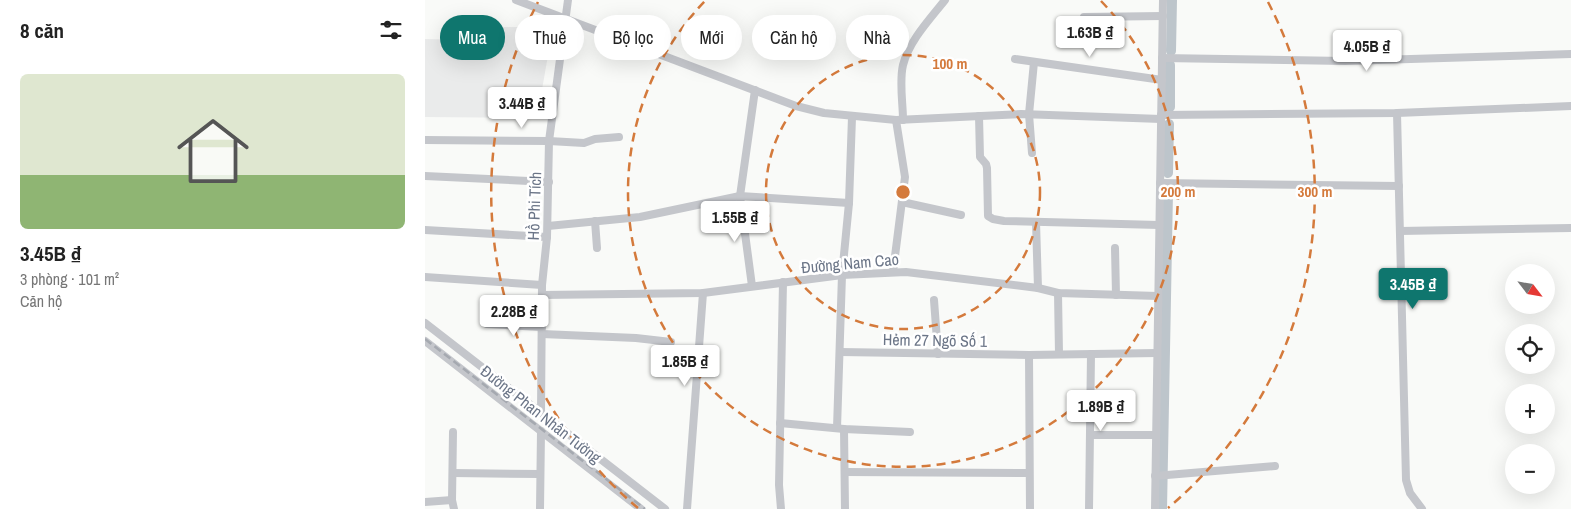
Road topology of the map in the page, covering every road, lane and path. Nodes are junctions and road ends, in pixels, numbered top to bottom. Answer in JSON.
{"nodes":[{"id":1,"x":516,"y":0,"type":"edge"},
{"id":2,"x":568,"y":0,"type":"edge"},
{"id":3,"x":945,"y":0,"type":"edge"},
{"id":4,"x":1163,"y":0,"type":"edge"},
{"id":5,"x":557,"y":15,"type":"edge"},
{"id":6,"x":566,"y":15,"type":"edge"},
{"id":7,"x":1163,"y":16,"type":"junction"},
{"id":8,"x":1084,"y":17,"type":"dead end"},
{"id":9,"x":584,"y":25,"type":"edge"},
{"id":10,"x":1571,"y":54,"type":"edge"},
{"id":11,"x":1162,"y":58,"type":"junction"},
{"id":12,"x":1015,"y":59,"type":"dead end"},
{"id":13,"x":560,"y":60,"type":"edge"},
{"id":14,"x":1034,"y":62,"type":"junction"},
{"id":15,"x":1162,"y":80,"type":"junction"},
{"id":16,"x":755,"y":90,"type":"junction"},
{"id":17,"x":1571,"y":106,"type":"edge"},
{"id":18,"x":1397,"y":113,"type":"junction"},
{"id":19,"x":1029,"y":114,"type":"junction"},
{"id":20,"x":979,"y":116,"type":"junction"},
{"id":21,"x":852,"y":117,"type":"junction"},
{"id":22,"x":1161,"y":117,"type":"junction"},
{"id":23,"x":900,"y":120,"type":"junction"},
{"id":24,"x":619,"y":138,"type":"dead end"},
{"id":25,"x":425,"y":140,"type":"edge"},
{"id":26,"x":549,"y":141,"type":"junction"},
{"id":27,"x":1032,"y":153,"type":"dead end"},
{"id":28,"x":425,"y":176,"type":"edge"},
{"id":29,"x":549,"y":182,"type":"junction"},
{"id":30,"x":1160,"y":182,"type":"junction"},
{"id":31,"x":1399,"y":186,"type":"junction"},
{"id":32,"x":740,"y":196,"type":"junction"},
{"id":33,"x":902,"y":202,"type":"junction"},
{"id":34,"x":849,"y":203,"type":"junction"},
{"id":35,"x":961,"y":215,"type":"dead end"},
{"id":36,"x":595,"y":221,"type":"junction"},
{"id":37,"x":1036,"y":222,"type":"junction"},
{"id":38,"x":1159,"y":224,"type":"junction"},
{"id":39,"x":547,"y":226,"type":"junction"},
{"id":40,"x":1571,"y":228,"type":"edge"},
{"id":41,"x":425,"y":230,"type":"edge"},
{"id":42,"x":1400,"y":231,"type":"junction"},
{"id":43,"x":547,"y":237,"type":"junction"},
{"id":44,"x":597,"y":248,"type":"dead end"},
{"id":45,"x":1115,"y":248,"type":"dead end"},
{"id":46,"x":893,"y":272,"type":"junction"},
{"id":47,"x":843,"y":274,"type":"junction"},
{"id":48,"x":425,"y":277,"type":"edge"},
{"id":49,"x":783,"y":282,"type":"junction"},
{"id":50,"x":542,"y":285,"type":"junction"},
{"id":51,"x":753,"y":286,"type":"junction"},
{"id":52,"x":1038,"y":288,"type":"junction"},
{"id":53,"x":703,"y":293,"type":"junction"},
{"id":54,"x":1059,"y":293,"type":"junction"},
{"id":55,"x":542,"y":295,"type":"junction"},
{"id":56,"x":1116,"y":295,"type":"junction"},
{"id":57,"x":1158,"y":296,"type":"junction"},
{"id":58,"x":934,"y":300,"type":"dead end"},
{"id":59,"x":425,"y":323,"type":"edge"},
{"id":60,"x":487,"y":324,"type":"dead end"},
{"id":61,"x":542,"y":330,"type":"junction"},
{"id":62,"x":425,"y":342,"type":"edge"},
{"id":63,"x":671,"y":342,"type":"dead end"},
{"id":64,"x":840,"y":352,"type":"junction"},
{"id":65,"x":1157,"y":353,"type":"junction"},
{"id":66,"x":937,"y":354,"type":"junction"},
{"id":67,"x":1059,"y":354,"type":"junction"},
{"id":68,"x":1091,"y":354,"type":"junction"},
{"id":69,"x":1029,"y":355,"type":"junction"},
{"id":70,"x":541,"y":413,"type":"junction"},
{"id":71,"x":781,"y":423,"type":"junction"},
{"id":72,"x":841,"y":428,"type":"junction"},
{"id":73,"x":541,"y":431,"type":"junction"},
{"id":74,"x":453,"y":432,"type":"dead end"},
{"id":75,"x":910,"y":432,"type":"dead end"},
{"id":76,"x":1090,"y":435,"type":"junction"},
{"id":77,"x":1156,"y":435,"type":"junction"},
{"id":78,"x":1275,"y":466,"type":"dead end"},
{"id":79,"x":845,"y":472,"type":"junction"},
{"id":80,"x":453,"y":473,"type":"junction"},
{"id":81,"x":1029,"y":473,"type":"junction"},
{"id":82,"x":540,"y":474,"type":"junction"},
{"id":83,"x":1155,"y":476,"type":"junction"},
{"id":84,"x":452,"y":500,"type":"junction"},
{"id":85,"x":425,"y":502,"type":"edge"},
{"id":86,"x":454,"y":509,"type":"edge"},
{"id":87,"x":540,"y":509,"type":"edge"},
{"id":88,"x":641,"y":509,"type":"edge"},
{"id":89,"x":665,"y":509,"type":"edge"},
{"id":90,"x":687,"y":509,"type":"edge"},
{"id":91,"x":781,"y":509,"type":"edge"},
{"id":92,"x":845,"y":509,"type":"edge"},
{"id":93,"x":1030,"y":509,"type":"edge"},
{"id":94,"x":1089,"y":509,"type":"edge"},
{"id":95,"x":1155,"y":509,"type":"edge"},
{"id":96,"x":1422,"y":509,"type":"edge"}],
"edges":[{"from":1,"to":5,"type":"street"},
{"from":2,"to":6,"type":"street","name":"Hồ Phi Tích"},
{"from":3,"to":23,"type":"street"},
{"from":4,"to":7,"type":"street"},
{"from":7,"to":8,"type":"street"},
{"from":7,"to":11,"type":"street"},
{"from":9,"to":16,"type":"street"},
{"from":10,"to":11,"type":"street"},
{"from":11,"to":15,"type":"street"},
{"from":12,"to":14,"type":"street"},
{"from":13,"to":26,"type":"street","name":"Hồ Phi Tích"},
{"from":14,"to":15,"type":"street"},
{"from":14,"to":19,"type":"street"},
{"from":15,"to":22,"type":"street"},
{"from":16,"to":21,"type":"street"},
{"from":16,"to":32,"type":"street"},
{"from":17,"to":18,"type":"street"},
{"from":18,"to":22,"type":"street"},
{"from":18,"to":31,"type":"street"},
{"from":19,"to":20,"type":"street"},
{"from":19,"to":22,"type":"street"},
{"from":19,"to":27,"type":"street"},
{"from":20,"to":23,"type":"street"},
{"from":20,"to":37,"type":"street"},
{"from":21,"to":23,"type":"street"},
{"from":21,"to":34,"type":"street"},
{"from":22,"to":30,"type":"street"},
{"from":23,"to":33,"type":"street"},
{"from":24,"to":26,"type":"street"},
{"from":25,"to":26,"type":"street"},
{"from":26,"to":29,"type":"street","name":"Hồ Phi Tích"},
{"from":28,"to":29,"type":"street"},
{"from":29,"to":39,"type":"street","name":"Hồ Phi Tích"},
{"from":30,"to":31,"type":"street"},
{"from":30,"to":38,"type":"street"},
{"from":31,"to":42,"type":"street"},
{"from":32,"to":34,"type":"street"},
{"from":32,"to":36,"type":"street"},
{"from":32,"to":51,"type":"street"},
{"from":33,"to":35,"type":"street"},
{"from":33,"to":46,"type":"street"},
{"from":34,"to":47,"type":"street"},
{"from":36,"to":39,"type":"street"},
{"from":36,"to":44,"type":"street"},
{"from":37,"to":38,"type":"street"},
{"from":37,"to":52,"type":"street"},
{"from":38,"to":57,"type":"street"},
{"from":39,"to":43,"type":"street","name":"Hồ Phi Tích"},
{"from":40,"to":42,"type":"street"},
{"from":41,"to":43,"type":"street"},
{"from":42,"to":96,"type":"street"},
{"from":43,"to":50,"type":"street","name":"Hồ Phi Tích"},
{"from":45,"to":56,"type":"street"},
{"from":46,"to":47,"type":"street","name":"Đường Nam Cao"},
{"from":46,"to":52,"type":"street","name":"Đường Nam Cao"},
{"from":47,"to":49,"type":"street","name":"Đường Nam Cao"},
{"from":47,"to":64,"type":"street"},
{"from":48,"to":50,"type":"street"},
{"from":49,"to":51,"type":"street","name":"Đường Nam Cao"},
{"from":49,"to":71,"type":"street"},
{"from":50,"to":55,"type":"street","name":"Hồ Phi Tích"},
{"from":51,"to":53,"type":"street","name":"Đường Nam Cao"},
{"from":52,"to":54,"type":"street","name":"Đường Nam Cao"},
{"from":53,"to":55,"type":"street","name":"Đường Nam Cao"},
{"from":53,"to":90,"type":"street"},
{"from":54,"to":56,"type":"street","name":"Đường Nam Cao"},
{"from":54,"to":67,"type":"street"},
{"from":55,"to":61,"type":"street","name":"Hồ Phi Tích"},
{"from":56,"to":57,"type":"street","name":"Đường Nam Cao"},
{"from":57,"to":65,"type":"street"},
{"from":58,"to":66,"type":"street"},
{"from":59,"to":70,"type":"street"},
{"from":60,"to":61,"type":"street"},
{"from":61,"to":63,"type":"street"},
{"from":61,"to":70,"type":"street","name":"Hồ Phi Tích"},
{"from":62,"to":73,"type":"street","name":"Đường Phan Nhân Tường"},
{"from":64,"to":66,"type":"street","name":"Hẻm 27 Ngõ Số 1"},
{"from":64,"to":72,"type":"street"},
{"from":65,"to":68,"type":"street","name":"Hẻm 27 Ngõ Số 1"},
{"from":65,"to":77,"type":"street"},
{"from":66,"to":69,"type":"street","name":"Hẻm 27 Ngõ Số 1"},
{"from":67,"to":68,"type":"street","name":"Hẻm 27 Ngõ Số 1"},
{"from":67,"to":69,"type":"street","name":"Hẻm 27 Ngõ Số 1"},
{"from":68,"to":76,"type":"street"},
{"from":69,"to":81,"type":"street"},
{"from":70,"to":89,"type":"street"},
{"from":71,"to":72,"type":"street"},
{"from":71,"to":91,"type":"street"},
{"from":72,"to":75,"type":"street"},
{"from":72,"to":79,"type":"street"},
{"from":73,"to":82,"type":"street"},
{"from":73,"to":88,"type":"street","name":"Đường Phan Nhân Tường"},
{"from":74,"to":80,"type":"street"},
{"from":76,"to":77,"type":"street"},
{"from":76,"to":94,"type":"street"},
{"from":77,"to":83,"type":"street"},
{"from":78,"to":83,"type":"street"},
{"from":79,"to":81,"type":"street"},
{"from":79,"to":92,"type":"street"},
{"from":80,"to":82,"type":"street"},
{"from":80,"to":84,"type":"street"},
{"from":81,"to":93,"type":"street"},
{"from":82,"to":87,"type":"street"},
{"from":83,"to":95,"type":"street"},
{"from":84,"to":85,"type":"street"},
{"from":84,"to":86,"type":"street"}]}
